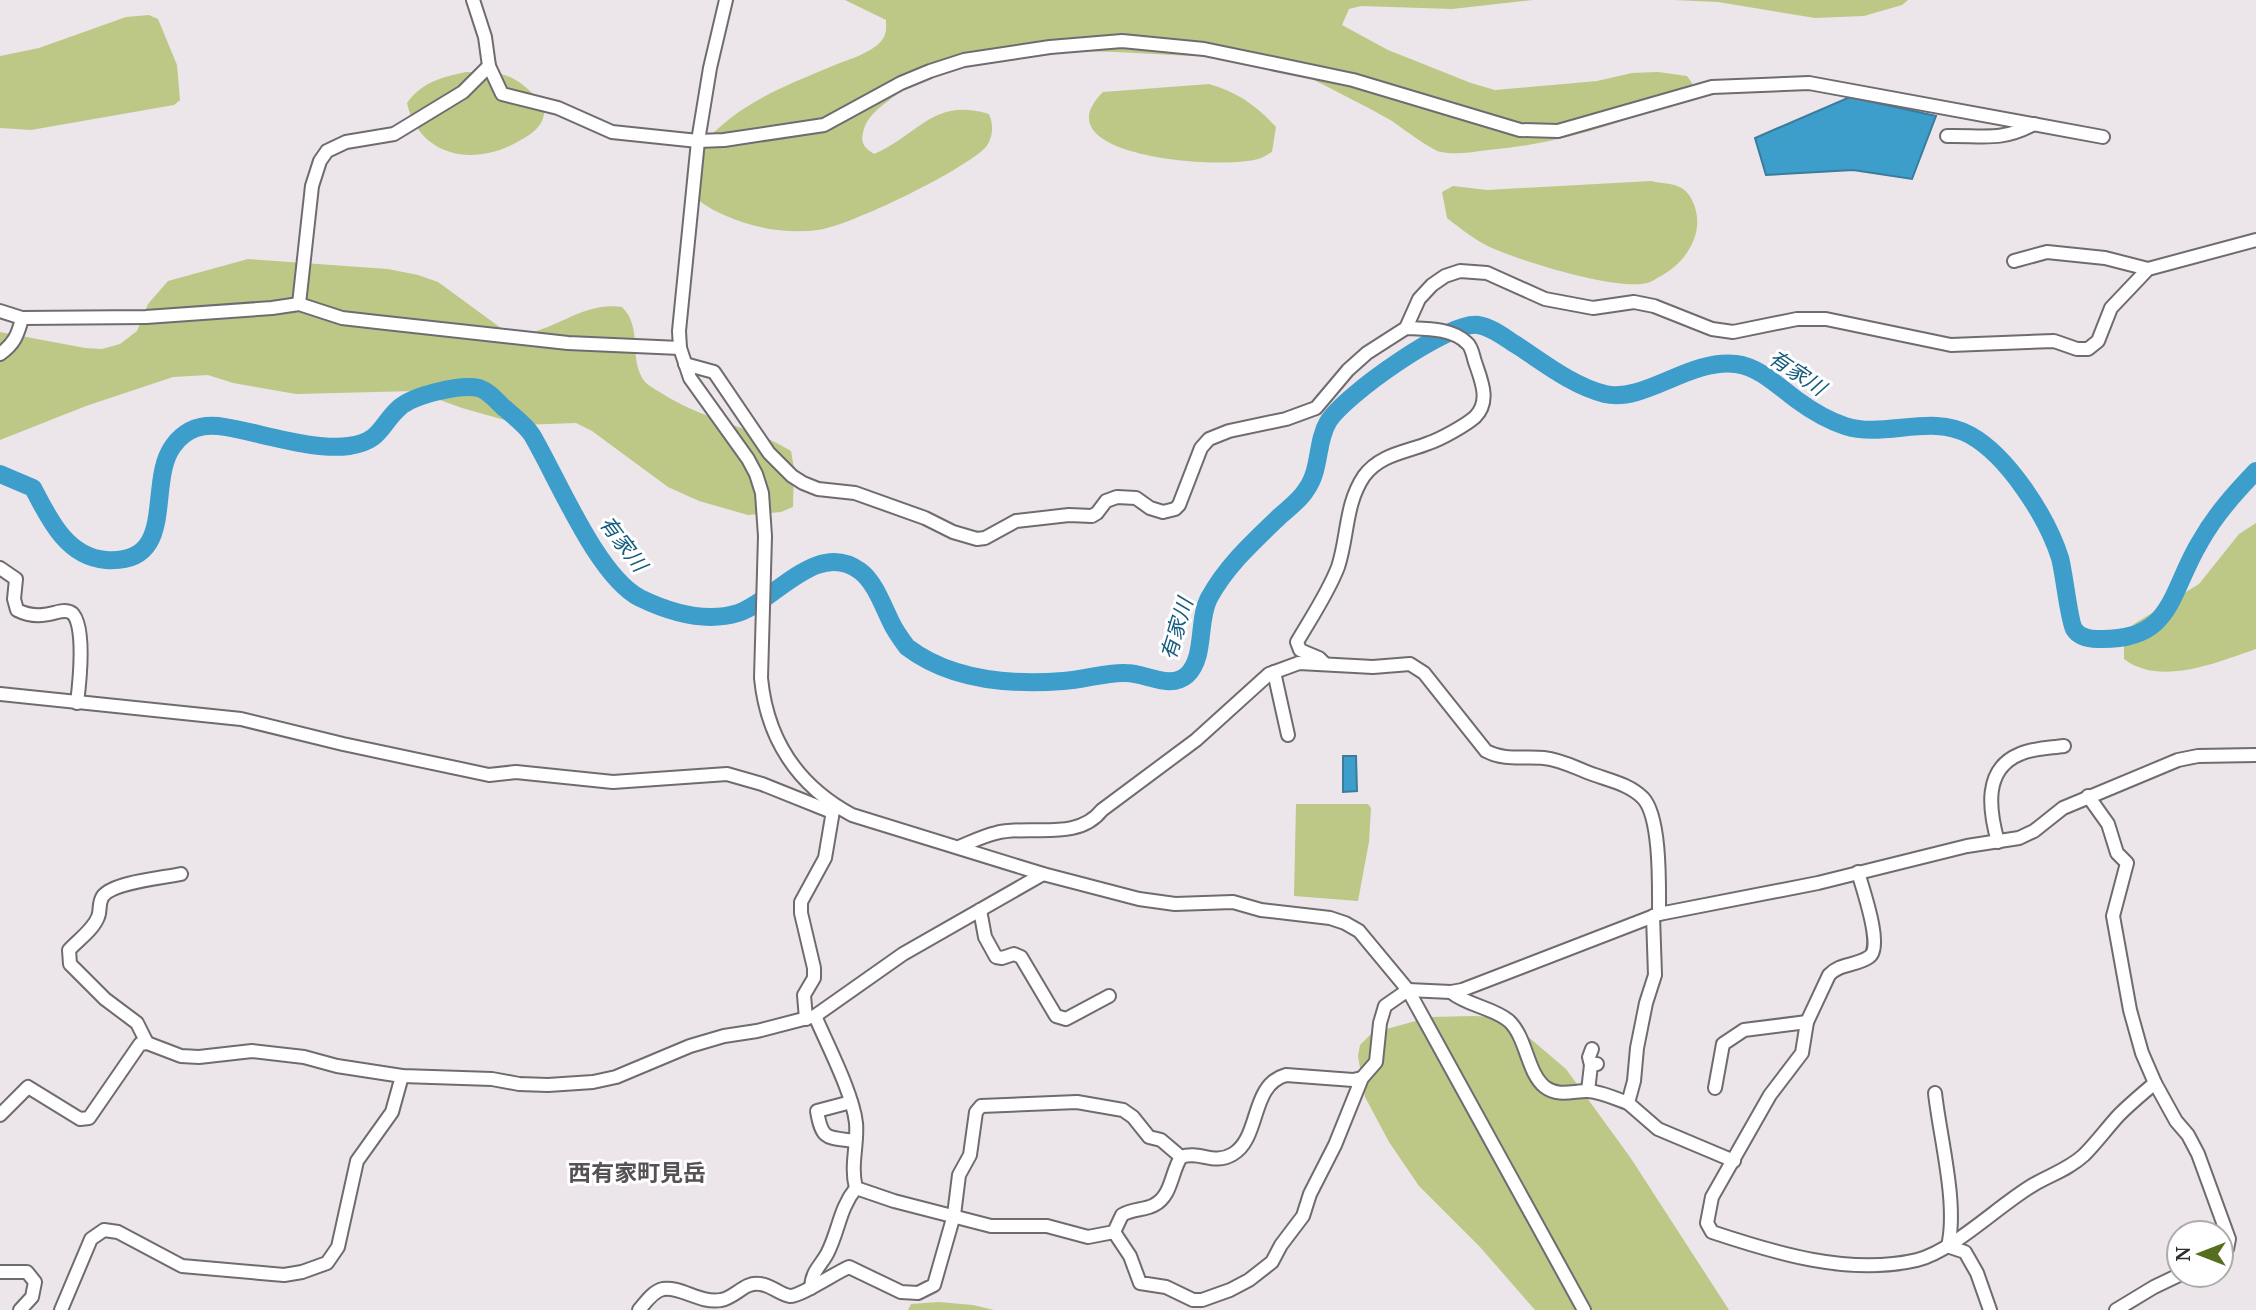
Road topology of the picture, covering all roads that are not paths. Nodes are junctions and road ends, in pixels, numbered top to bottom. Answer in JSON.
{"nodes":[{"id":1,"x":473,"y":0,"type":"edge"},
{"id":2,"x":726,"y":0,"type":"edge"},
{"id":3,"x":489,"y":66,"type":"junction"},
{"id":4,"x":2034,"y":124,"type":"junction"},
{"id":5,"x":1947,"y":136,"type":"dead end"},
{"id":6,"x":2103,"y":136,"type":"dead end"},
{"id":7,"x":698,"y":141,"type":"junction"},
{"id":8,"x":2256,"y":240,"type":"edge"},
{"id":9,"x":2014,"y":261,"type":"dead end"},
{"id":10,"x":2148,"y":269,"type":"junction"},
{"id":11,"x":299,"y":304,"type":"junction"},
{"id":12,"x":0,"y":311,"type":"edge"},
{"id":13,"x":22,"y":318,"type":"junction"},
{"id":14,"x":1406,"y":328,"type":"junction"},
{"id":15,"x":680,"y":348,"type":"junction"},
{"id":16,"x":0,"y":354,"type":"edge"},
{"id":17,"x":685,"y":364,"type":"junction"},
{"id":18,"x":769,"y":453,"type":"junction"},
{"id":19,"x":747,"y":459,"type":"junction"},
{"id":20,"x":0,"y":568,"type":"edge"},
{"id":21,"x":1324,"y":664,"type":"junction"},
{"id":22,"x":1274,"y":671,"type":"junction"},
{"id":23,"x":0,"y":694,"type":"edge"},
{"id":24,"x":77,"y":703,"type":"junction"},
{"id":25,"x":1288,"y":735,"type":"dead end"},
{"id":26,"x":2064,"y":746,"type":"dead end"},
{"id":27,"x":2256,"y":755,"type":"edge"},
{"id":28,"x":2088,"y":796,"type":"junction"},
{"id":29,"x":833,"y":808,"type":"junction"},
{"id":30,"x":1998,"y":842,"type":"junction"},
{"id":31,"x":959,"y":847,"type":"junction"},
{"id":32,"x":1858,"y":872,"type":"junction"},
{"id":33,"x":181,"y":874,"type":"dead end"},
{"id":34,"x":1042,"y":874,"type":"junction"},
{"id":35,"x":980,"y":910,"type":"junction"},
{"id":36,"x":1656,"y":915,"type":"junction"},
{"id":37,"x":1408,"y":990,"type":"junction"},
{"id":38,"x":1451,"y":992,"type":"junction"},
{"id":39,"x":1109,"y":996,"type":"dead end"},
{"id":40,"x":811,"y":1018,"type":"junction"},
{"id":41,"x":1807,"y":1022,"type":"junction"},
{"id":42,"x":147,"y":1044,"type":"junction"},
{"id":43,"x":1592,"y":1049,"type":"dead end"},
{"id":44,"x":402,"y":1076,"type":"junction"},
{"id":45,"x":1362,"y":1078,"type":"junction"},
{"id":46,"x":2155,"y":1083,"type":"junction"},
{"id":47,"x":1715,"y":1088,"type":"dead end"},
{"id":48,"x":1588,"y":1091,"type":"junction"},
{"id":49,"x":1935,"y":1093,"type":"dead end"},
{"id":50,"x":851,"y":1102,"type":"junction"},
{"id":51,"x":1629,"y":1103,"type":"junction"},
{"id":52,"x":0,"y":1115,"type":"edge"},
{"id":53,"x":855,"y":1141,"type":"junction"},
{"id":54,"x":1181,"y":1157,"type":"junction"},
{"id":55,"x":1734,"y":1161,"type":"junction"},
{"id":56,"x":856,"y":1188,"type":"junction"},
{"id":57,"x":954,"y":1215,"type":"junction"},
{"id":58,"x":2222,"y":1219,"type":"edge"},
{"id":59,"x":1114,"y":1232,"type":"junction"},
{"id":60,"x":1947,"y":1246,"type":"junction"},
{"id":61,"x":0,"y":1272,"type":"edge"},
{"id":62,"x":2165,"y":1282,"type":"edge"},
{"id":63,"x":811,"y":1288,"type":"junction"},
{"id":64,"x":20,"y":1310,"type":"edge"},
{"id":65,"x":61,"y":1310,"type":"edge"},
{"id":66,"x":639,"y":1310,"type":"edge"},
{"id":67,"x":1584,"y":1310,"type":"edge"},
{"id":68,"x":1990,"y":1310,"type":"edge"},
{"id":69,"x":2116,"y":1310,"type":"edge"}],
"edges":[{"from":1,"to":3,"type":"street"},
{"from":2,"to":7,"type":"street"},
{"from":3,"to":7,"type":"street"},
{"from":3,"to":11,"type":"street"},
{"from":4,"to":5,"type":"street"},
{"from":4,"to":6,"type":"street"},
{"from":4,"to":7,"type":"street"},
{"from":7,"to":15,"type":"street"},
{"from":8,"to":10,"type":"street"},
{"from":9,"to":10,"type":"street"},
{"from":10,"to":14,"type":"street"},
{"from":11,"to":13,"type":"street"},
{"from":11,"to":15,"type":"street"},
{"from":12,"to":13,"type":"street"},
{"from":13,"to":16,"type":"street"},
{"from":14,"to":18,"type":"street"},
{"from":14,"to":21,"type":"street"},
{"from":15,"to":17,"type":"street"},
{"from":17,"to":18,"type":"street"},
{"from":17,"to":19,"type":"street"},
{"from":18,"to":19,"type":"street"},
{"from":19,"to":29,"type":"street"},
{"from":20,"to":24,"type":"street"},
{"from":21,"to":22,"type":"street"},
{"from":21,"to":36,"type":"street"},
{"from":22,"to":25,"type":"street"},
{"from":22,"to":31,"type":"street"},
{"from":23,"to":24,"type":"street"},
{"from":24,"to":29,"type":"street"},
{"from":26,"to":30,"type":"street"},
{"from":27,"to":28,"type":"street"},
{"from":28,"to":30,"type":"street"},
{"from":28,"to":46,"type":"street"},
{"from":29,"to":31,"type":"street"},
{"from":29,"to":40,"type":"street"},
{"from":30,"to":32,"type":"street"},
{"from":31,"to":34,"type":"street"},
{"from":32,"to":36,"type":"street"},
{"from":32,"to":41,"type":"street"},
{"from":33,"to":42,"type":"street"},
{"from":34,"to":35,"type":"street"},
{"from":34,"to":37,"type":"street"},
{"from":35,"to":39,"type":"street"},
{"from":35,"to":40,"type":"street"},
{"from":36,"to":38,"type":"street"},
{"from":36,"to":51,"type":"street"},
{"from":37,"to":38,"type":"street"},
{"from":37,"to":45,"type":"street"},
{"from":37,"to":67,"type":"street"},
{"from":38,"to":48,"type":"street"},
{"from":40,"to":44,"type":"street"},
{"from":40,"to":50,"type":"street"},
{"from":41,"to":47,"type":"street"},
{"from":41,"to":55,"type":"street"},
{"from":42,"to":44,"type":"street"},
{"from":42,"to":52,"type":"street"},
{"from":43,"to":48,"type":"street"},
{"from":44,"to":65,"type":"street"},
{"from":45,"to":54,"type":"street"},
{"from":45,"to":59,"type":"street"},
{"from":46,"to":58,"type":"street"},
{"from":46,"to":60,"type":"street"},
{"from":48,"to":51,"type":"street"},
{"from":49,"to":60,"type":"street"},
{"from":50,"to":53,"type":"street"},
{"from":50,"to":53,"type":"street"},
{"from":51,"to":55,"type":"street"},
{"from":53,"to":56,"type":"street"},
{"from":54,"to":57,"type":"street"},
{"from":54,"to":59,"type":"street"},
{"from":55,"to":60,"type":"street"},
{"from":56,"to":57,"type":"street"},
{"from":56,"to":63,"type":"street"},
{"from":57,"to":59,"type":"street"},
{"from":57,"to":63,"type":"street"},
{"from":60,"to":68,"type":"street"},
{"from":61,"to":64,"type":"street"},
{"from":62,"to":69,"type":"street"},
{"from":63,"to":66,"type":"street"}]}
